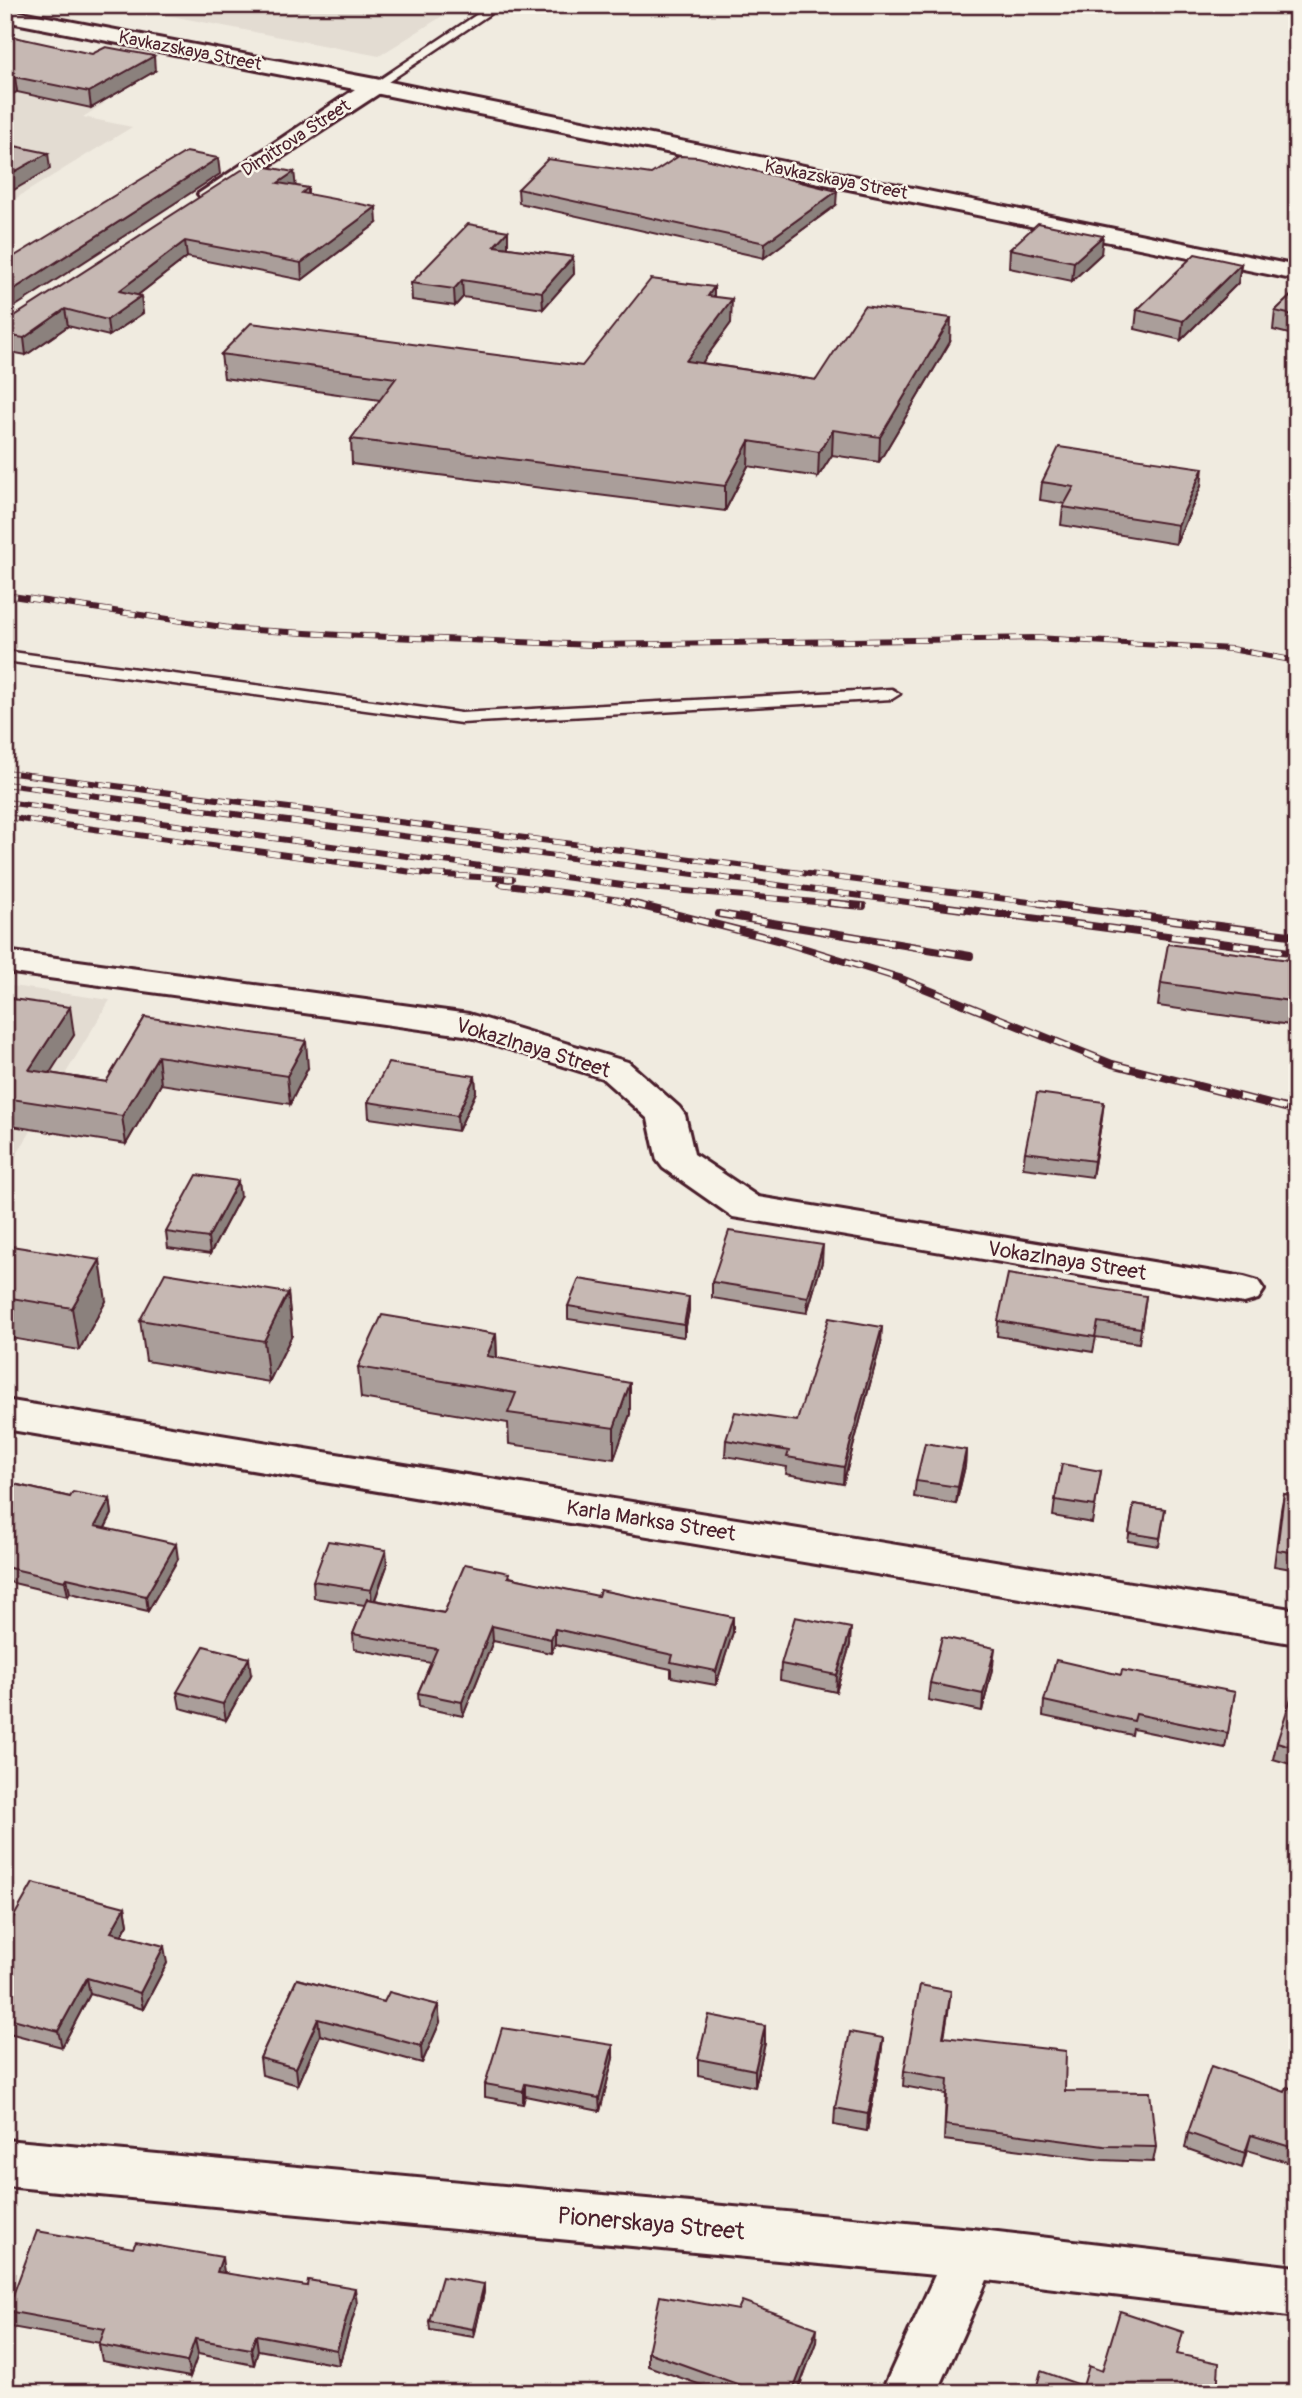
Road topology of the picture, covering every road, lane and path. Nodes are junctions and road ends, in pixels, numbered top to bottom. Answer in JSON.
{"nodes":[{"id":1,"x":498,"y":5,"type":"edge"},
{"id":2,"x":5,"y":15,"type":"edge"},
{"id":3,"x":375,"y":86,"type":"junction"},
{"id":4,"x":190,"y":206,"type":"edge"},
{"id":5,"x":1297,"y":273,"type":"edge"},
{"id":6,"x":5,"y":656,"type":"edge"},
{"id":7,"x":892,"y":694,"type":"dead end"},
{"id":8,"x":5,"y":961,"type":"edge"},
{"id":9,"x":1244,"y":1290,"type":"dead end"},
{"id":10,"x":5,"y":1414,"type":"edge"},
{"id":11,"x":1297,"y":1627,"type":"edge"},
{"id":12,"x":5,"y":2163,"type":"edge"},
{"id":13,"x":972,"y":2254,"type":"junction"},
{"id":14,"x":1297,"y":2292,"type":"edge"},
{"id":15,"x":909,"y":2393,"type":"edge"}],
"edges":[{"from":1,"to":3,"type":"lane"},
{"from":2,"to":3,"type":"street","name":"Kavkazskaya Street"},
{"from":3,"to":4,"type":"street","name":"Dimitrova Street"},
{"from":3,"to":5,"type":"street","name":"Kavkazskaya Street"},
{"from":6,"to":7,"type":"lane"},
{"from":8,"to":9,"type":"street","name":"Vokazlnaya Street"},
{"from":10,"to":11,"type":"street","name":"Karla Marksa Street"},
{"from":12,"to":13,"type":"street","name":"Pionerskaya Street"},
{"from":13,"to":14,"type":"street","name":"Pionerskaya Street"},
{"from":13,"to":15,"type":"street"}]}
